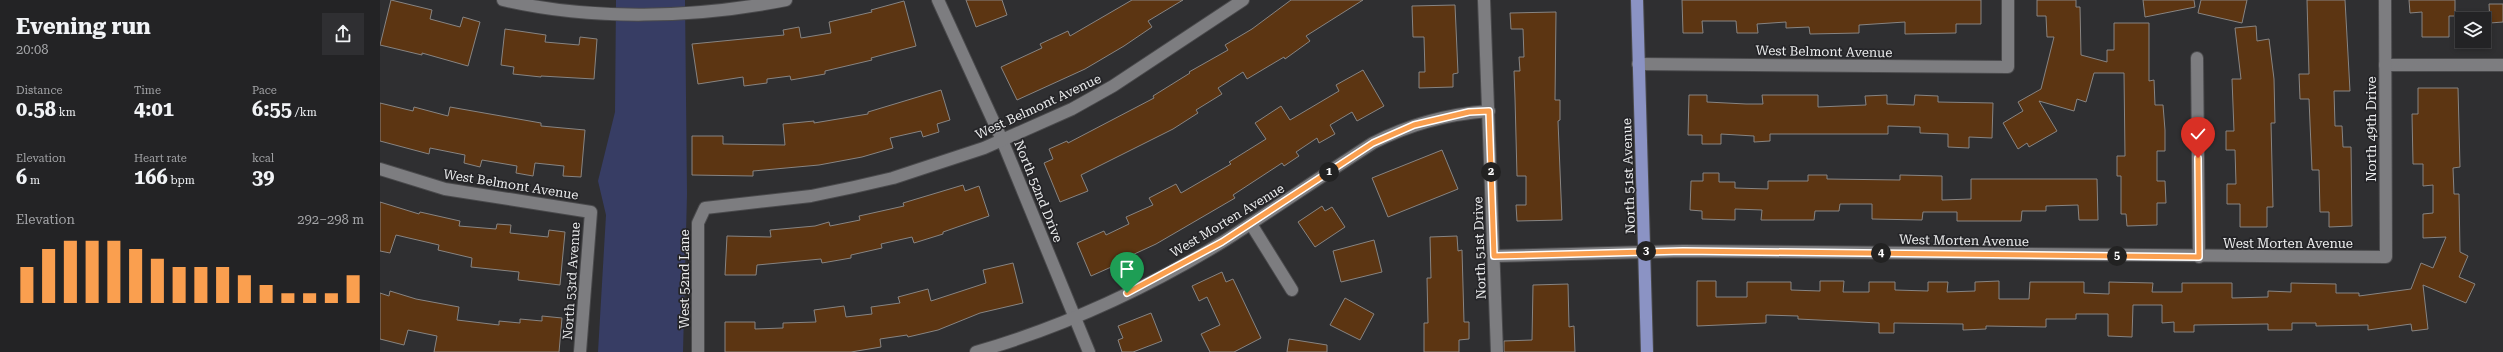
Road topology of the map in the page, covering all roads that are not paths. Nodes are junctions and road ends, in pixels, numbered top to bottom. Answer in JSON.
{"nodes":[{"id":1,"x":503,"y":0,"type":"edge"},
{"id":2,"x":786,"y":0,"type":"edge"},
{"id":3,"x":938,"y":0,"type":"edge"},
{"id":4,"x":1243,"y":0,"type":"edge"},
{"id":5,"x":1484,"y":0,"type":"edge"},
{"id":6,"x":1637,"y":0,"type":"edge"},
{"id":7,"x":2008,"y":0,"type":"edge"},
{"id":8,"x":2385,"y":0,"type":"edge"},
{"id":9,"x":2197,"y":58,"type":"dead end"},
{"id":10,"x":1638,"y":64,"type":"junction"},
{"id":11,"x":2385,"y":65,"type":"junction"},
{"id":12,"x":2503,"y":65,"type":"edge"},
{"id":13,"x":1489,"y":111,"type":"junction"},
{"id":14,"x":1002,"y":140,"type":"junction"},
{"id":15,"x":380,"y":169,"type":"edge"},
{"id":16,"x":705,"y":208,"type":"joint"},
{"id":17,"x":591,"y":212,"type":"joint"},
{"id":18,"x":1251,"y":224,"type":"junction"},
{"id":19,"x":1644,"y":251,"type":"junction"},
{"id":20,"x":1494,"y":256,"type":"junction"},
{"id":21,"x":2199,"y":257,"type":"junction"},
{"id":22,"x":2386,"y":257,"type":"joint"},
{"id":23,"x":1292,"y":290,"type":"dead end"},
{"id":24,"x":1076,"y":317,"type":"junction"},
{"id":25,"x":580,"y":352,"type":"edge"},
{"id":26,"x":698,"y":352,"type":"edge"},
{"id":27,"x":976,"y":352,"type":"edge"},
{"id":28,"x":1090,"y":352,"type":"edge"},
{"id":29,"x":1497,"y":352,"type":"edge"},
{"id":30,"x":1647,"y":352,"type":"edge"}],
"edges":[{"from":1,"to":2,"type":"street"},
{"from":3,"to":14,"type":"street","name":"North 52nd Drive"},
{"from":4,"to":14,"type":"street","name":"West Belmont Avenue"},
{"from":5,"to":13,"type":"street","name":"North 51st Drive"},
{"from":6,"to":10,"type":"main road","name":"North 51st Avenue"},
{"from":7,"to":10,"type":"street","name":"West Belmont Avenue"},
{"from":8,"to":11,"type":"street","name":"North 49th Drive"},
{"from":9,"to":21,"type":"street"},
{"from":10,"to":19,"type":"main road","name":"North 51st Avenue"},
{"from":11,"to":12,"type":"street"},
{"from":11,"to":22,"type":"street","name":"North 49th Drive"},
{"from":13,"to":18,"type":"street","name":"West Morten Avenue"},
{"from":13,"to":20,"type":"street","name":"North 51st Drive"},
{"from":14,"to":16,"type":"street","name":"West Belmont Avenue"},
{"from":14,"to":24,"type":"street","name":"North 52nd Drive"},
{"from":15,"to":17,"type":"street","name":"West Belmont Avenue"},
{"from":16,"to":26,"type":"street","name":"West 52nd Lane"},
{"from":17,"to":25,"type":"street","name":"North 53rd Avenue"},
{"from":18,"to":23,"type":"street"},
{"from":18,"to":24,"type":"street","name":"West Morten Avenue"},
{"from":19,"to":20,"type":"street","name":"West Morten Avenue"},
{"from":19,"to":21,"type":"street","name":"West Morten Avenue"},
{"from":19,"to":30,"type":"main road","name":"North 51st Avenue"},
{"from":20,"to":29,"type":"street","name":"North 51st Drive"},
{"from":21,"to":22,"type":"street","name":"West Morten Avenue"},
{"from":24,"to":27,"type":"street","name":"West Morten Avenue"},
{"from":24,"to":28,"type":"street","name":"North 52nd Drive"}]}
